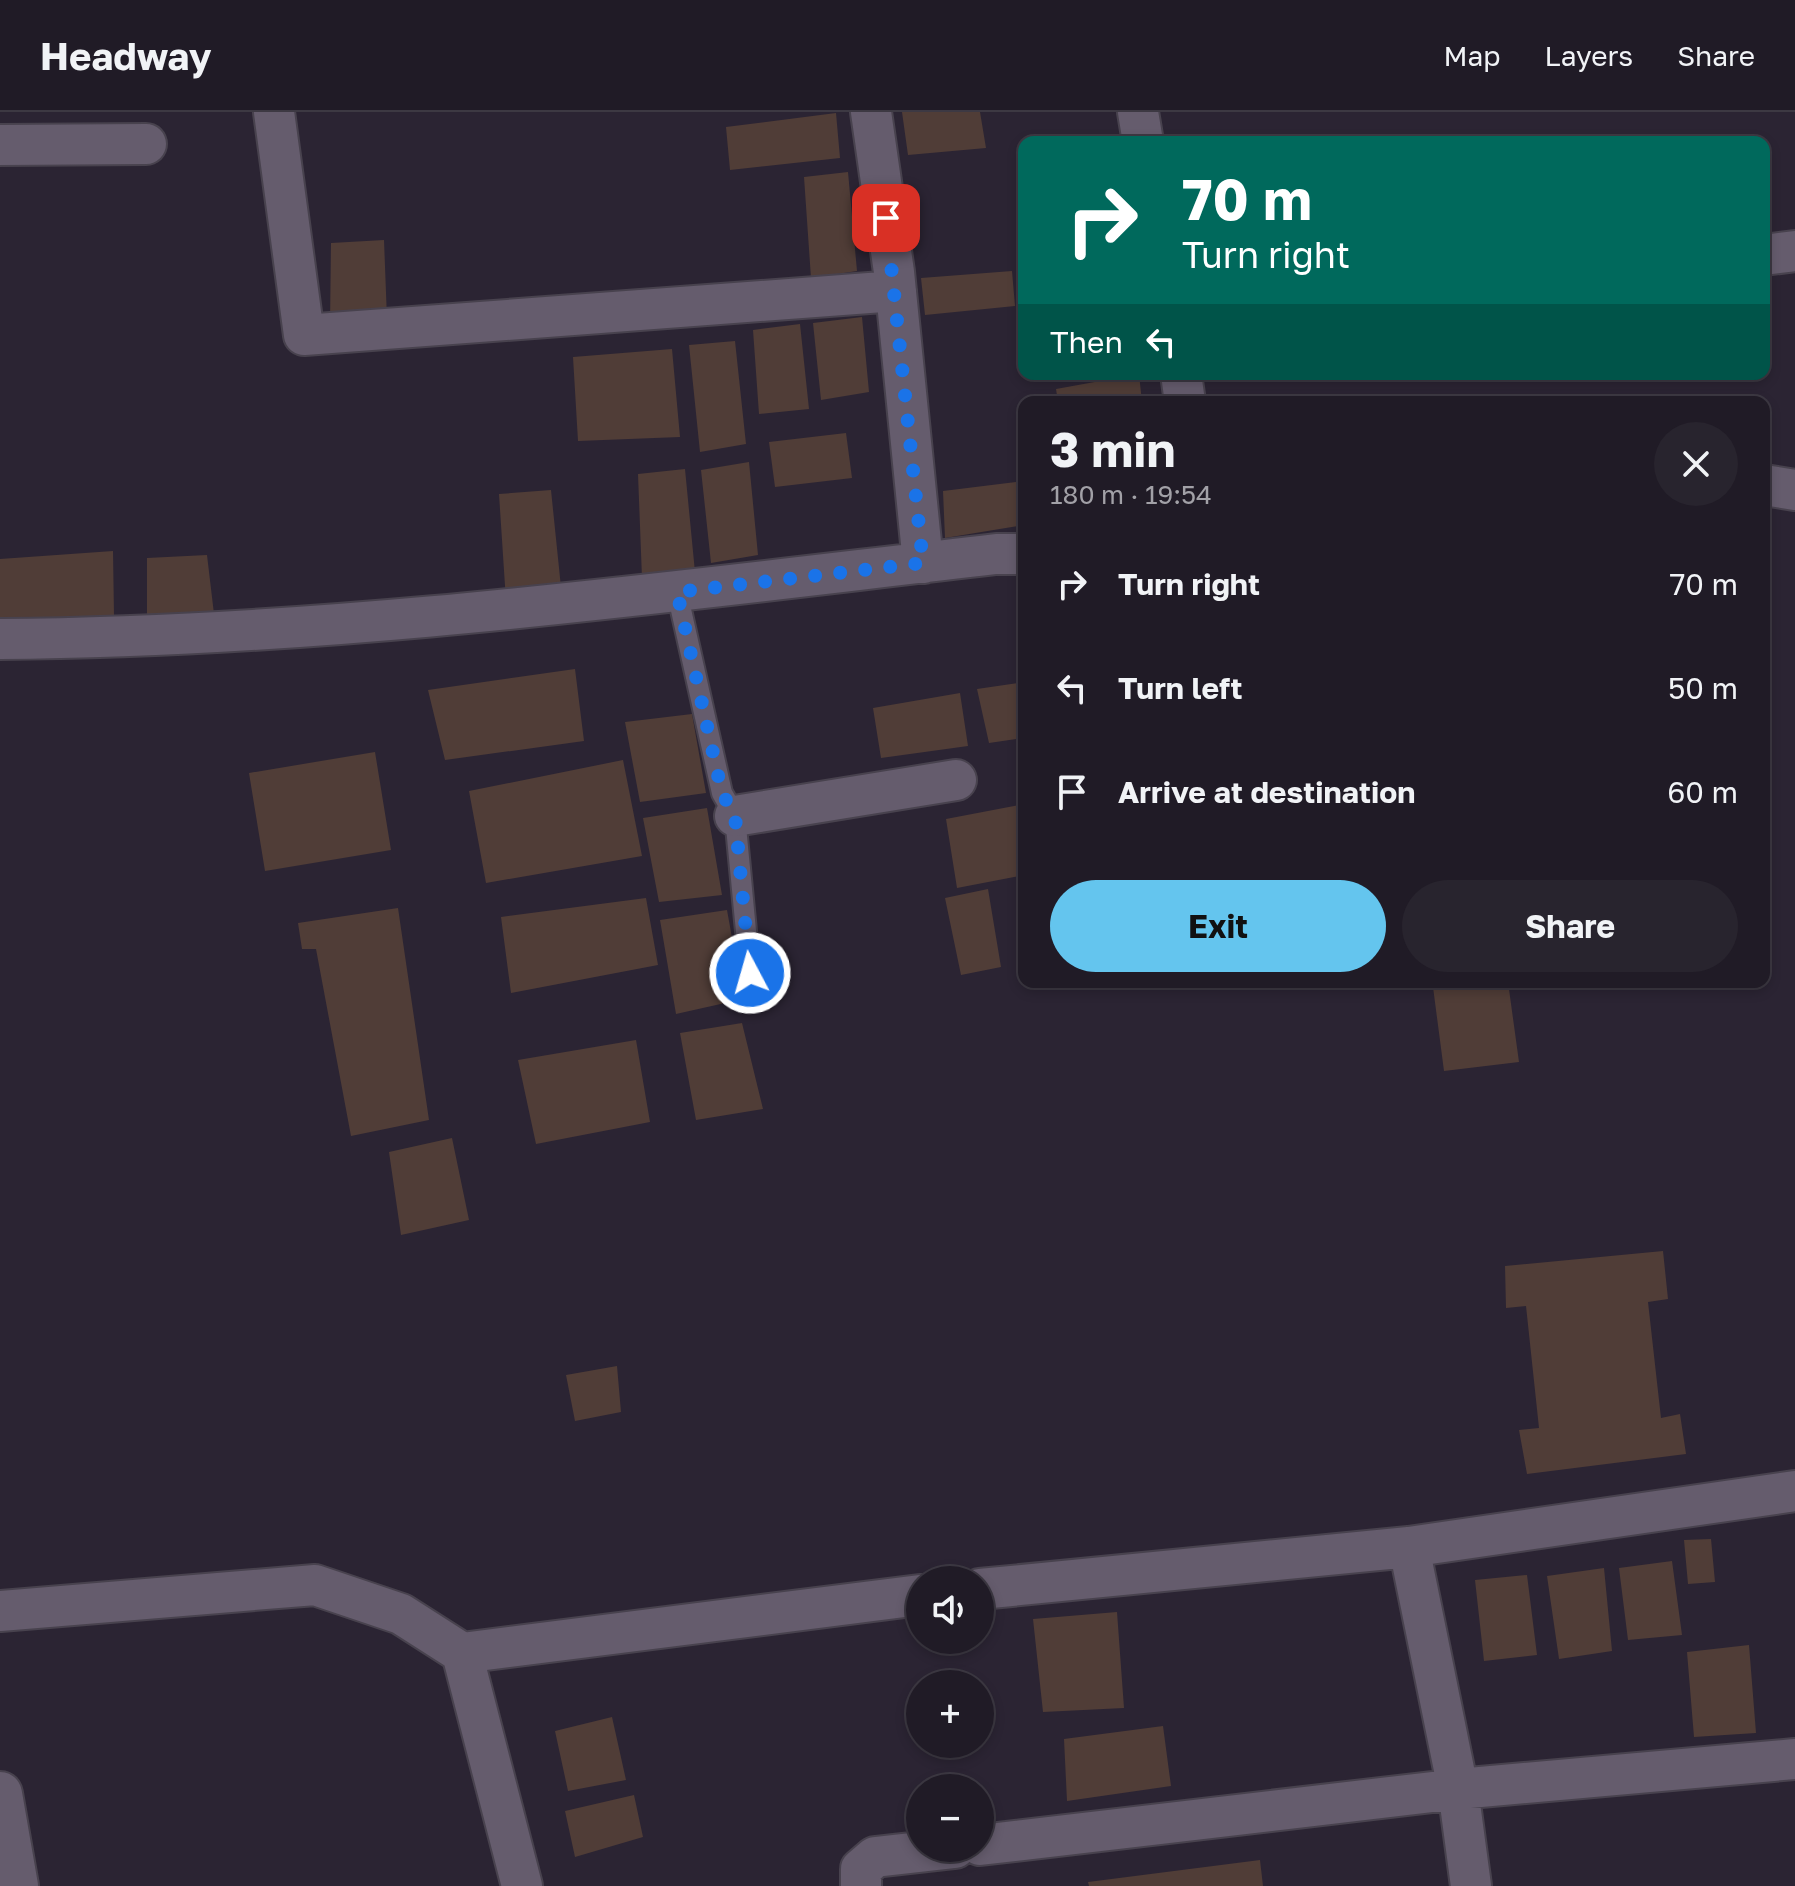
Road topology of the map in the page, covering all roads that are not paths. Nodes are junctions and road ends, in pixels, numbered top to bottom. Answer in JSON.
{"nodes":[{"id":1,"x":274,"y":112,"type":"edge"},
{"id":2,"x":871,"y":112,"type":"edge"},
{"id":3,"x":1138,"y":112,"type":"edge"},
{"id":4,"x":1142,"y":136,"type":"edge"},
{"id":5,"x":146,"y":144,"type":"dead end"},
{"id":6,"x":0,"y":145,"type":"edge"},
{"id":7,"x":1795,"y":251,"type":"edge"},
{"id":8,"x":1770,"y":254,"type":"edge"},
{"id":9,"x":896,"y":291,"type":"junction"},
{"id":10,"x":1770,"y":486,"type":"edge"},
{"id":11,"x":1795,"y":490,"type":"edge"},
{"id":12,"x":1018,"y":555,"type":"edge"},
{"id":13,"x":923,"y":563,"type":"junction"},
{"id":14,"x":677,"y":592,"type":"junction"},
{"id":15,"x":0,"y":639,"type":"edge"},
{"id":16,"x":956,"y":780,"type":"dead end"},
{"id":17,"x":735,"y":816,"type":"junction"},
{"id":18,"x":750,"y":973,"type":"dead end"},
{"id":19,"x":1795,"y":1491,"type":"edge"},
{"id":20,"x":1409,"y":1547,"type":"junction"},
{"id":21,"x":994,"y":1588,"type":"edge"},
{"id":22,"x":906,"y":1597,"type":"edge"},
{"id":23,"x":0,"y":1611,"type":"edge"},
{"id":24,"x":462,"y":1653,"type":"junction"},
{"id":25,"x":1795,"y":1759,"type":"edge"},
{"id":26,"x":1458,"y":1789,"type":"junction"},
{"id":27,"x":0,"y":1794,"type":"edge"},
{"id":28,"x":994,"y":1843,"type":"edge"},
{"id":29,"x":906,"y":1854,"type":"edge"},
{"id":30,"x":16,"y":1886,"type":"edge"},
{"id":31,"x":522,"y":1886,"type":"edge"},
{"id":32,"x":861,"y":1886,"type":"edge"},
{"id":33,"x":1471,"y":1886,"type":"edge"}],
"edges":[{"from":1,"to":9,"type":"street"},
{"from":2,"to":9,"type":"street"},
{"from":3,"to":4,"type":"street"},
{"from":5,"to":6,"type":"street"},
{"from":7,"to":8,"type":"street"},
{"from":9,"to":13,"type":"street"},
{"from":10,"to":11,"type":"street"},
{"from":12,"to":13,"type":"street"},
{"from":13,"to":14,"type":"street"},
{"from":14,"to":15,"type":"street"},
{"from":14,"to":17,"type":"lane"},
{"from":16,"to":17,"type":"street"},
{"from":17,"to":18,"type":"lane"},
{"from":19,"to":20,"type":"street"},
{"from":20,"to":21,"type":"street"},
{"from":20,"to":26,"type":"street"},
{"from":22,"to":24,"type":"street"},
{"from":23,"to":24,"type":"street"},
{"from":24,"to":31,"type":"street"},
{"from":25,"to":26,"type":"street"},
{"from":26,"to":28,"type":"street"},
{"from":26,"to":33,"type":"street"},
{"from":27,"to":30,"type":"main road"},
{"from":29,"to":32,"type":"street"}]}
